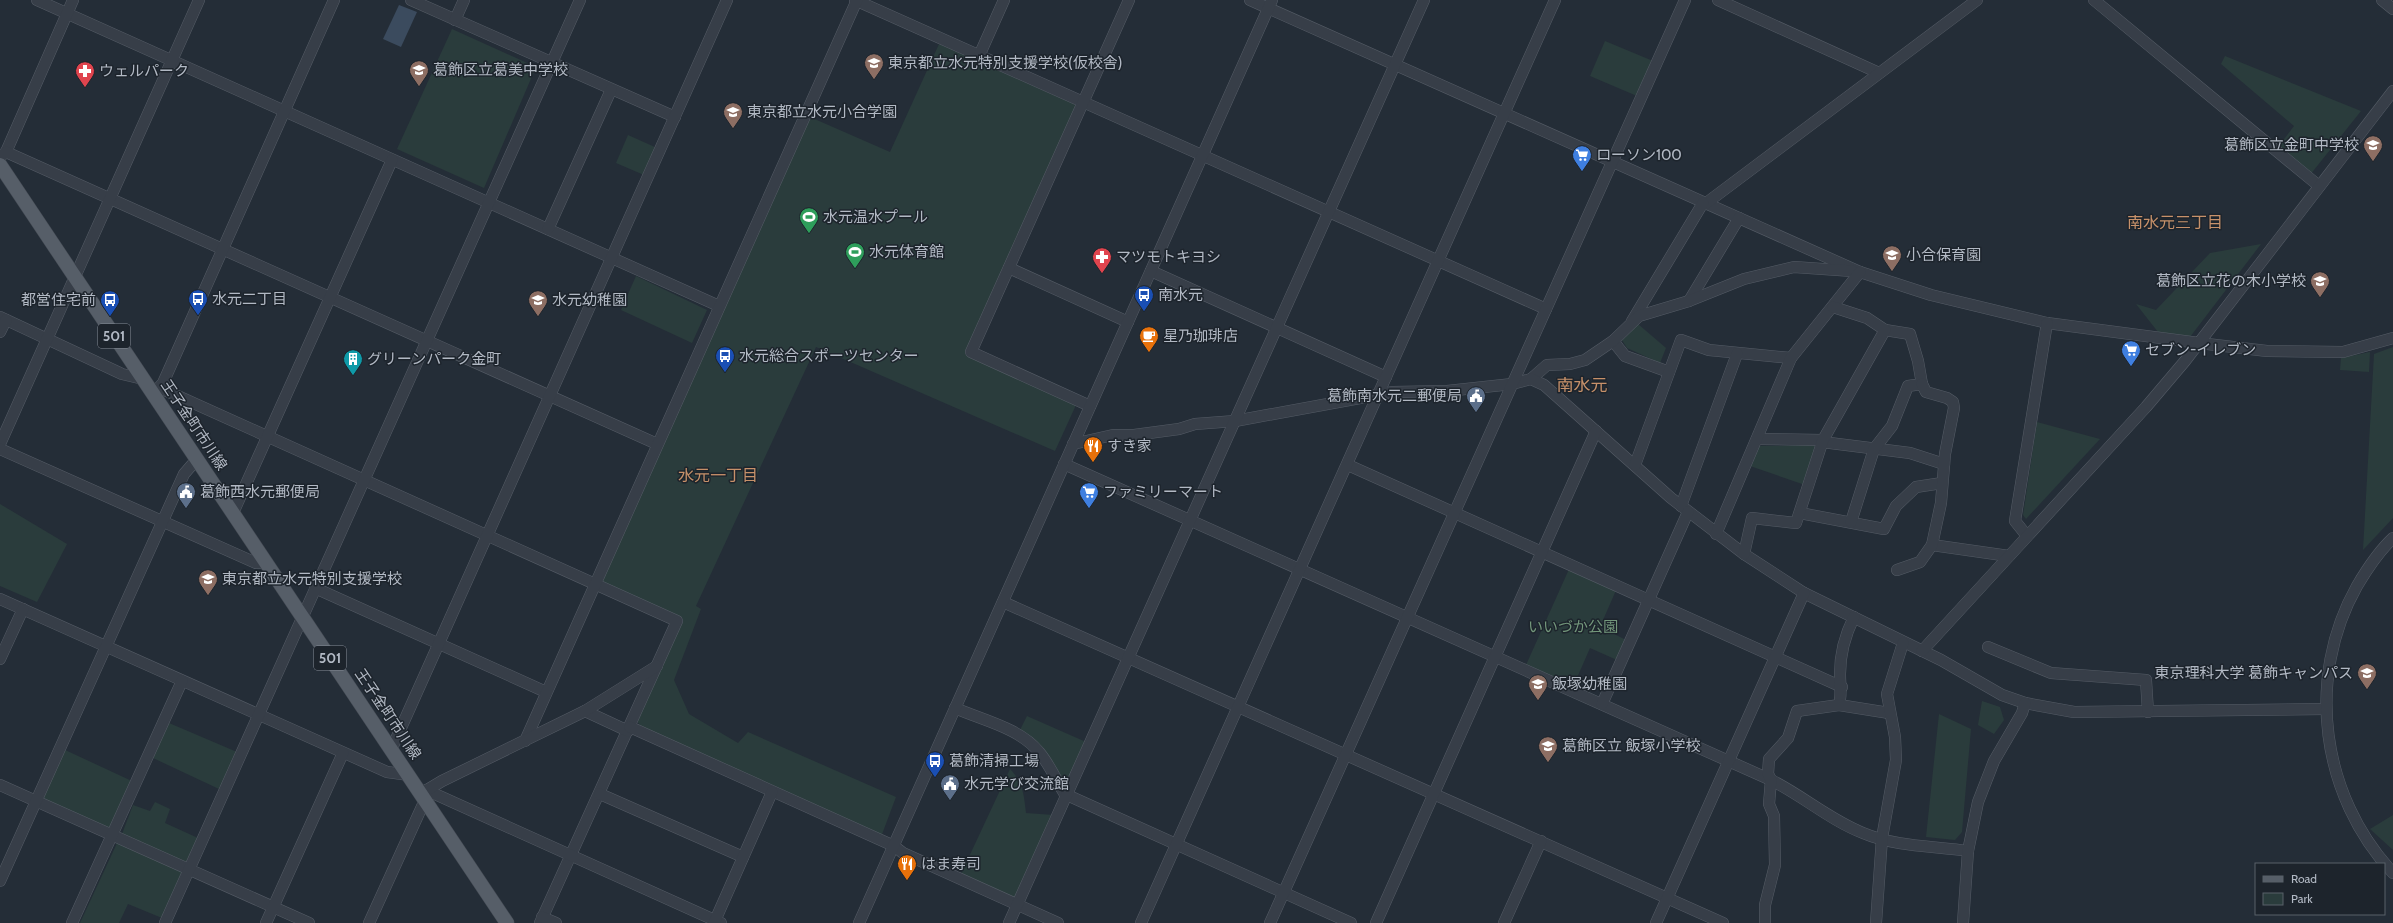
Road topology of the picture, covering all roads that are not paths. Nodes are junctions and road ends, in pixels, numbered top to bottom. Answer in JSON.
{"nodes":[{"id":1,"x":37,"y":0,"type":"edge"},
{"id":2,"x":73,"y":0,"type":"edge"},
{"id":3,"x":199,"y":0,"type":"edge"},
{"id":4,"x":334,"y":0,"type":"edge"},
{"id":5,"x":411,"y":0,"type":"edge"},
{"id":6,"x":464,"y":0,"type":"edge"},
{"id":7,"x":580,"y":0,"type":"edge"},
{"id":8,"x":727,"y":0,"type":"edge"},
{"id":9,"x":856,"y":0,"type":"edge"},
{"id":10,"x":1004,"y":0,"type":"edge"},
{"id":11,"x":1129,"y":0,"type":"edge"},
{"id":12,"x":1250,"y":0,"type":"edge"},
{"id":13,"x":1424,"y":0,"type":"edge"},
{"id":14,"x":1555,"y":0,"type":"edge"},
{"id":15,"x":1685,"y":0,"type":"edge"},
{"id":16,"x":1718,"y":0,"type":"edge"},
{"id":17,"x":1977,"y":0,"type":"edge"},
{"id":18,"x":2094,"y":0,"type":"edge"},
{"id":19,"x":2382,"y":0,"type":"edge"},
{"id":20,"x":1271,"y":4,"type":"edge"},
{"id":21,"x":2393,"y":9,"type":"edge"},
{"id":22,"x":67,"y":14,"type":"junction"},
{"id":23,"x":455,"y":20,"type":"junction"},
{"id":24,"x":979,"y":56,"type":"junction"},
{"id":25,"x":172,"y":61,"type":"junction"},
{"id":26,"x":551,"y":62,"type":"junction"},
{"id":27,"x":1395,"y":64,"type":"junction"},
{"id":28,"x":1880,"y":72,"type":"junction"},
{"id":29,"x":611,"y":90,"type":"junction"},
{"id":30,"x":2393,"y":92,"type":"edge"},
{"id":31,"x":1083,"y":102,"type":"junction"},
{"id":32,"x":284,"y":111,"type":"junction"},
{"id":33,"x":1503,"y":114,"type":"junction"},
{"id":34,"x":675,"y":117,"type":"junction"},
{"id":35,"x":1202,"y":156,"type":"junction"},
{"id":36,"x":2,"y":158,"type":"edge"},
{"id":37,"x":392,"y":160,"type":"junction"},
{"id":38,"x":1612,"y":162,"type":"junction"},
{"id":39,"x":2319,"y":186,"type":"junction"},
{"id":40,"x":110,"y":199,"type":"junction"},
{"id":41,"x":489,"y":203,"type":"junction"},
{"id":42,"x":1704,"y":203,"type":"junction"},
{"id":43,"x":1329,"y":211,"type":"junction"},
{"id":44,"x":1738,"y":218,"type":"junction"},
{"id":45,"x":548,"y":229,"type":"junction"},
{"id":46,"x":222,"y":250,"type":"junction"},
{"id":47,"x":611,"y":258,"type":"junction"},
{"id":48,"x":1439,"y":260,"type":"junction"},
{"id":49,"x":1009,"y":268,"type":"junction"},
{"id":50,"x":1151,"y":271,"type":"junction"},
{"id":51,"x":1860,"y":272,"type":"junction"},
{"id":52,"x":74,"y":277,"type":"junction"},
{"id":53,"x":330,"y":299,"type":"junction"},
{"id":54,"x":1689,"y":300,"type":"junction"},
{"id":55,"x":719,"y":306,"type":"junction"},
{"id":56,"x":1833,"y":307,"type":"junction"},
{"id":57,"x":1546,"y":308,"type":"junction"},
{"id":58,"x":3,"y":319,"type":"edge"},
{"id":59,"x":1128,"y":322,"type":"junction"},
{"id":60,"x":2047,"y":323,"type":"junction"},
{"id":61,"x":1630,"y":325,"type":"junction"},
{"id":62,"x":1276,"y":328,"type":"junction"},
{"id":63,"x":1885,"y":330,"type":"junction"},
{"id":64,"x":0,"y":332,"type":"edge"},
{"id":65,"x":46,"y":338,"type":"junction"},
{"id":66,"x":2393,"y":338,"type":"edge"},
{"id":67,"x":1613,"y":341,"type":"junction"},
{"id":68,"x":426,"y":342,"type":"junction"},
{"id":69,"x":2199,"y":343,"type":"junction"},
{"id":70,"x":1737,"y":354,"type":"junction"},
{"id":71,"x":1791,"y":358,"type":"junction"},
{"id":72,"x":1669,"y":372,"type":"junction"},
{"id":73,"x":1386,"y":377,"type":"junction"},
{"id":74,"x":143,"y":379,"type":"junction"},
{"id":75,"x":1531,"y":379,"type":"junction"},
{"id":76,"x":1512,"y":384,"type":"junction"},
{"id":77,"x":1922,"y":384,"type":"junction"},
{"id":78,"x":157,"y":391,"type":"junction"},
{"id":79,"x":1377,"y":395,"type":"junction"},
{"id":80,"x":549,"y":397,"type":"junction"},
{"id":81,"x":1090,"y":406,"type":"junction"},
{"id":82,"x":1235,"y":421,"type":"junction"},
{"id":83,"x":1596,"y":431,"type":"junction"},
{"id":84,"x":268,"y":438,"type":"junction"},
{"id":85,"x":1757,"y":440,"type":"junction"},
{"id":86,"x":1822,"y":441,"type":"junction"},
{"id":87,"x":0,"y":444,"type":"edge"},
{"id":88,"x":657,"y":444,"type":"junction"},
{"id":89,"x":1073,"y":444,"type":"junction"},
{"id":90,"x":0,"y":449,"type":"edge"},
{"id":91,"x":1874,"y":449,"type":"junction"},
{"id":92,"x":197,"y":459,"type":"junction"},
{"id":93,"x":1064,"y":464,"type":"junction"},
{"id":94,"x":1944,"y":464,"type":"junction"},
{"id":95,"x":1348,"y":465,"type":"junction"},
{"id":96,"x":1635,"y":465,"type":"junction"},
{"id":97,"x":363,"y":480,"type":"junction"},
{"id":98,"x":1942,"y":483,"type":"junction"},
{"id":99,"x":1684,"y":509,"type":"junction"},
{"id":100,"x":1454,"y":512,"type":"junction"},
{"id":101,"x":233,"y":513,"type":"junction"},
{"id":102,"x":1800,"y":513,"type":"junction"},
{"id":103,"x":1191,"y":520,"type":"junction"},
{"id":104,"x":162,"y":522,"type":"junction"},
{"id":105,"x":1851,"y":522,"type":"junction"},
{"id":106,"x":1716,"y":534,"type":"junction"},
{"id":107,"x":487,"y":536,"type":"junction"},
{"id":108,"x":2027,"y":536,"type":"junction"},
{"id":109,"x":2393,"y":538,"type":"edge"},
{"id":110,"x":1932,"y":545,"type":"junction"},
{"id":111,"x":1542,"y":551,"type":"junction"},
{"id":112,"x":1744,"y":554,"type":"junction"},
{"id":113,"x":2009,"y":556,"type":"junction"},
{"id":114,"x":265,"y":560,"type":"junction"},
{"id":115,"x":1300,"y":569,"type":"junction"},
{"id":116,"x":1898,"y":570,"type":"dead end"},
{"id":117,"x":595,"y":584,"type":"junction"},
{"id":118,"x":315,"y":588,"type":"junction"},
{"id":119,"x":1804,"y":593,"type":"junction"},
{"id":120,"x":0,"y":599,"type":"edge"},
{"id":121,"x":1649,"y":600,"type":"junction"},
{"id":122,"x":1003,"y":602,"type":"junction"},
{"id":123,"x":23,"y":609,"type":"junction"},
{"id":124,"x":302,"y":617,"type":"junction"},
{"id":125,"x":1407,"y":617,"type":"junction"},
{"id":126,"x":1854,"y":617,"type":"junction"},
{"id":127,"x":1903,"y":643,"type":"junction"},
{"id":128,"x":439,"y":644,"type":"junction"},
{"id":129,"x":107,"y":646,"type":"junction"},
{"id":130,"x":1988,"y":647,"type":"dead end"},
{"id":131,"x":1922,"y":651,"type":"junction"},
{"id":132,"x":1495,"y":656,"type":"junction"},
{"id":133,"x":1128,"y":657,"type":"junction"},
{"id":134,"x":1776,"y":657,"type":"junction"},
{"id":135,"x":0,"y":659,"type":"edge"},
{"id":136,"x":657,"y":666,"type":"junction"},
{"id":137,"x":182,"y":681,"type":"junction"},
{"id":138,"x":1842,"y":687,"type":"junction"},
{"id":139,"x":546,"y":692,"type":"junction"},
{"id":140,"x":2025,"y":703,"type":"junction"},
{"id":141,"x":1602,"y":704,"type":"junction"},
{"id":142,"x":1839,"y":705,"type":"junction"},
{"id":143,"x":1239,"y":706,"type":"junction"},
{"id":144,"x":955,"y":708,"type":"junction"},
{"id":145,"x":2326,"y":709,"type":"junction"},
{"id":146,"x":585,"y":711,"type":"junction"},
{"id":147,"x":2148,"y":712,"type":"junction"},
{"id":148,"x":1889,"y":713,"type":"junction"},
{"id":149,"x":259,"y":714,"type":"junction"},
{"id":150,"x":629,"y":729,"type":"junction"},
{"id":151,"x":525,"y":740,"type":"junction"},
{"id":152,"x":392,"y":748,"type":"junction"},
{"id":153,"x":343,"y":752,"type":"junction"},
{"id":154,"x":1346,"y":754,"type":"junction"},
{"id":155,"x":1729,"y":761,"type":"junction"},
{"id":156,"x":409,"y":775,"type":"junction"},
{"id":157,"x":1771,"y":780,"type":"junction"},
{"id":158,"x":0,"y":785,"type":"edge"},
{"id":159,"x":772,"y":792,"type":"junction"},
{"id":160,"x":1434,"y":793,"type":"junction"},
{"id":161,"x":600,"y":794,"type":"junction"},
{"id":162,"x":424,"y":795,"type":"junction"},
{"id":163,"x":1067,"y":796,"type":"junction"},
{"id":164,"x":36,"y":802,"type":"junction"},
{"id":165,"x":112,"y":835,"type":"junction"},
{"id":166,"x":1882,"y":838,"type":"junction"},
{"id":167,"x":1541,"y":841,"type":"junction"},
{"id":168,"x":1177,"y":844,"type":"junction"},
{"id":169,"x":894,"y":846,"type":"junction"},
{"id":170,"x":1968,"y":851,"type":"junction"},
{"id":171,"x":571,"y":855,"type":"junction"},
{"id":172,"x":743,"y":857,"type":"junction"},
{"id":173,"x":2384,"y":863,"type":"edge"},
{"id":174,"x":2385,"y":864,"type":"edge"},
{"id":175,"x":189,"y":869,"type":"junction"},
{"id":176,"x":2393,"y":873,"type":"edge"},
{"id":177,"x":0,"y":881,"type":"edge"},
{"id":178,"x":1284,"y":892,"type":"junction"},
{"id":179,"x":1667,"y":898,"type":"junction"},
{"id":180,"x":1017,"y":904,"type":"junction"},
{"id":181,"x":273,"y":907,"type":"junction"},
{"id":182,"x":541,"y":920,"type":"edge"},
{"id":183,"x":717,"y":922,"type":"edge"},
{"id":184,"x":72,"y":923,"type":"edge"},
{"id":185,"x":165,"y":923,"type":"edge"},
{"id":186,"x":266,"y":923,"type":"edge"},
{"id":187,"x":309,"y":923,"type":"edge"},
{"id":188,"x":369,"y":923,"type":"edge"},
{"id":189,"x":507,"y":923,"type":"edge"},
{"id":190,"x":556,"y":923,"type":"edge"},
{"id":191,"x":859,"y":923,"type":"edge"},
{"id":192,"x":1009,"y":923,"type":"edge"},
{"id":193,"x":1058,"y":923,"type":"edge"},
{"id":194,"x":1141,"y":923,"type":"edge"},
{"id":195,"x":1270,"y":923,"type":"edge"},
{"id":196,"x":1350,"y":923,"type":"edge"},
{"id":197,"x":1376,"y":923,"type":"edge"},
{"id":198,"x":1504,"y":923,"type":"edge"},
{"id":199,"x":1656,"y":923,"type":"edge"},
{"id":200,"x":1723,"y":923,"type":"edge"},
{"id":201,"x":1765,"y":923,"type":"edge"},
{"id":202,"x":1876,"y":923,"type":"edge"},
{"id":203,"x":1963,"y":923,"type":"edge"}],
"edges":[{"from":1,"to":22,"type":"street"},
{"from":2,"to":22,"type":"street"},
{"from":3,"to":25,"type":"street"},
{"from":4,"to":32,"type":"street"},
{"from":5,"to":23,"type":"street"},
{"from":6,"to":23,"type":"street"},
{"from":7,"to":26,"type":"street"},
{"from":8,"to":34,"type":"street"},
{"from":9,"to":24,"type":"street"},
{"from":9,"to":55,"type":"street"},
{"from":10,"to":24,"type":"street"},
{"from":11,"to":31,"type":"street"},
{"from":12,"to":20,"type":"street"},
{"from":13,"to":27,"type":"street"},
{"from":14,"to":33,"type":"street"},
{"from":15,"to":38,"type":"street"},
{"from":16,"to":28,"type":"street"},
{"from":17,"to":28,"type":"street"},
{"from":18,"to":39,"type":"street"},
{"from":19,"to":21,"type":"street"},
{"from":20,"to":27,"type":"street"},
{"from":20,"to":35,"type":"street"},
{"from":22,"to":25,"type":"street"},
{"from":22,"to":36,"type":"street"},
{"from":23,"to":26,"type":"street"},
{"from":24,"to":31,"type":"street"},
{"from":25,"to":32,"type":"street"},
{"from":25,"to":40,"type":"street"},
{"from":26,"to":29,"type":"street"},
{"from":26,"to":41,"type":"street"},
{"from":27,"to":33,"type":"street"},
{"from":27,"to":43,"type":"street"},
{"from":28,"to":42,"type":"street"},
{"from":29,"to":34,"type":"street"},
{"from":29,"to":45,"type":"street"},
{"from":30,"to":39,"type":"street"},
{"from":31,"to":35,"type":"street"},
{"from":31,"to":49,"type":"street"},
{"from":32,"to":37,"type":"street"},
{"from":32,"to":46,"type":"street"},
{"from":33,"to":38,"type":"street"},
{"from":33,"to":48,"type":"street"},
{"from":34,"to":47,"type":"street"},
{"from":35,"to":43,"type":"street"},
{"from":35,"to":50,"type":"street"},
{"from":36,"to":40,"type":"street"},
{"from":36,"to":52,"type":"main road","name":"王子金町市川線","number":"501"},
{"from":37,"to":41,"type":"street"},
{"from":37,"to":53,"type":"street"},
{"from":38,"to":42,"type":"street"},
{"from":38,"to":57,"type":"street"},
{"from":39,"to":69,"type":"street"},
{"from":40,"to":46,"type":"street"},
{"from":40,"to":52,"type":"street"},
{"from":41,"to":45,"type":"street"},
{"from":41,"to":68,"type":"street"},
{"from":42,"to":44,"type":"street"},
{"from":42,"to":61,"type":"street"},
{"from":43,"to":48,"type":"street"},
{"from":43,"to":62,"type":"street"},
{"from":44,"to":51,"type":"street"},
{"from":44,"to":54,"type":"street"},
{"from":45,"to":47,"type":"street"},
{"from":46,"to":53,"type":"street"},
{"from":46,"to":78,"type":"street"},
{"from":47,"to":55,"type":"street"},
{"from":47,"to":80,"type":"street"},
{"from":48,"to":57,"type":"street"},
{"from":48,"to":73,"type":"street"},
{"from":49,"to":59,"type":"street"},
{"from":49,"to":81,"type":"street"},
{"from":50,"to":59,"type":"street"},
{"from":50,"to":62,"type":"street"},
{"from":51,"to":54,"type":"street"},
{"from":51,"to":56,"type":"street"},
{"from":51,"to":60,"type":"street"},
{"from":52,"to":65,"type":"street"},
{"from":52,"to":74,"type":"main road","name":"王子金町市川線","number":"501"},
{"from":53,"to":68,"type":"street"},
{"from":53,"to":84,"type":"street"},
{"from":54,"to":61,"type":"street"},
{"from":55,"to":88,"type":"street"},
{"from":56,"to":63,"type":"street"},
{"from":56,"to":71,"type":"street"},
{"from":57,"to":76,"type":"street"},
{"from":58,"to":64,"type":"street"},
{"from":58,"to":65,"type":"street"},
{"from":59,"to":81,"type":"street"},
{"from":60,"to":69,"type":"street"},
{"from":60,"to":108,"type":"street"},
{"from":61,"to":67,"type":"street"},
{"from":62,"to":73,"type":"street"},
{"from":62,"to":82,"type":"street"},
{"from":63,"to":77,"type":"street"},
{"from":63,"to":86,"type":"street"},
{"from":65,"to":74,"type":"street"},
{"from":65,"to":87,"type":"street"},
{"from":66,"to":69,"type":"street"},
{"from":67,"to":72,"type":"street"},
{"from":67,"to":75,"type":"street"},
{"from":68,"to":80,"type":"street"},
{"from":68,"to":97,"type":"street"},
{"from":69,"to":108,"type":"street"},
{"from":70,"to":71,"type":"street"},
{"from":70,"to":72,"type":"street"},
{"from":70,"to":99,"type":"street"},
{"from":71,"to":85,"type":"street"},
{"from":72,"to":96,"type":"street"},
{"from":73,"to":79,"type":"street"},
{"from":74,"to":78,"type":"main road","name":"王子金町市川線","number":"501"},
{"from":75,"to":76,"type":"street"},
{"from":75,"to":83,"type":"street"},
{"from":76,"to":79,"type":"street"},
{"from":76,"to":100,"type":"street"},
{"from":77,"to":91,"type":"street"},
{"from":77,"to":94,"type":"street"},
{"from":78,"to":84,"type":"street"},
{"from":78,"to":92,"type":"main road","name":"王子金町市川線","number":"501"},
{"from":79,"to":82,"type":"street"},
{"from":79,"to":95,"type":"street"},
{"from":80,"to":88,"type":"street"},
{"from":80,"to":107,"type":"street"},
{"from":81,"to":89,"type":"street"},
{"from":82,"to":89,"type":"street"},
{"from":82,"to":103,"type":"street"},
{"from":83,"to":96,"type":"street"},
{"from":83,"to":111,"type":"street"},
{"from":84,"to":97,"type":"street"},
{"from":84,"to":101,"type":"street"},
{"from":85,"to":86,"type":"street"},
{"from":85,"to":106,"type":"street"},
{"from":86,"to":91,"type":"street"},
{"from":86,"to":102,"type":"street"},
{"from":88,"to":117,"type":"street"},
{"from":89,"to":93,"type":"street"},
{"from":90,"to":104,"type":"street"},
{"from":91,"to":94,"type":"street"},
{"from":91,"to":105,"type":"street"},
{"from":92,"to":101,"type":"main road","name":"王子金町市川線","number":"501"},
{"from":92,"to":104,"type":"street"},
{"from":93,"to":103,"type":"street"},
{"from":93,"to":122,"type":"street"},
{"from":94,"to":98,"type":"street"},
{"from":95,"to":100,"type":"street"},
{"from":95,"to":115,"type":"street"},
{"from":96,"to":99,"type":"street"},
{"from":97,"to":107,"type":"street"},
{"from":97,"to":118,"type":"street"},
{"from":98,"to":105,"type":"street"},
{"from":98,"to":110,"type":"street"},
{"from":99,"to":106,"type":"street"},
{"from":99,"to":121,"type":"street"},
{"from":100,"to":111,"type":"street"},
{"from":100,"to":125,"type":"street"},
{"from":101,"to":114,"type":"main road","name":"王子金町市川線","number":"501"},
{"from":102,"to":105,"type":"street"},
{"from":102,"to":112,"type":"street"},
{"from":103,"to":115,"type":"street"},
{"from":103,"to":133,"type":"street"},
{"from":104,"to":114,"type":"street"},
{"from":104,"to":129,"type":"street"},
{"from":106,"to":112,"type":"street"},
{"from":107,"to":117,"type":"street"},
{"from":107,"to":128,"type":"street"},
{"from":108,"to":113,"type":"street"},
{"from":109,"to":145,"type":"street"},
{"from":110,"to":113,"type":"street"},
{"from":110,"to":116,"type":"street"},
{"from":111,"to":121,"type":"street"},
{"from":111,"to":132,"type":"street"},
{"from":112,"to":119,"type":"street"},
{"from":113,"to":131,"type":"street"},
{"from":114,"to":124,"type":"main road","name":"王子金町市川線","number":"501"},
{"from":115,"to":125,"type":"street"},
{"from":115,"to":143,"type":"street"},
{"from":117,"to":136,"type":"street"},
{"from":117,"to":139,"type":"street"},
{"from":118,"to":124,"type":"street"},
{"from":118,"to":128,"type":"street"},
{"from":119,"to":126,"type":"street"},
{"from":119,"to":134,"type":"street"},
{"from":120,"to":123,"type":"street"},
{"from":121,"to":134,"type":"street"},
{"from":121,"to":141,"type":"street"},
{"from":122,"to":133,"type":"street"},
{"from":122,"to":144,"type":"street"},
{"from":123,"to":129,"type":"street"},
{"from":123,"to":135,"type":"street"},
{"from":124,"to":149,"type":"street"},
{"from":124,"to":152,"type":"main road","name":"王子金町市川線","number":"501"},
{"from":125,"to":132,"type":"street"},
{"from":125,"to":154,"type":"street"},
{"from":126,"to":127,"type":"street"},
{"from":126,"to":138,"type":"street"},
{"from":127,"to":131,"type":"street"},
{"from":127,"to":148,"type":"street"},
{"from":128,"to":139,"type":"street"},
{"from":128,"to":152,"type":"street"},
{"from":129,"to":137,"type":"street"},
{"from":129,"to":164,"type":"street"},
{"from":130,"to":147,"type":"street"},
{"from":131,"to":140,"type":"street"},
{"from":132,"to":141,"type":"street"},
{"from":132,"to":160,"type":"street"},
{"from":133,"to":143,"type":"street"},
{"from":133,"to":163,"type":"street"},
{"from":134,"to":138,"type":"street"},
{"from":134,"to":155,"type":"street"},
{"from":136,"to":146,"type":"street"},
{"from":136,"to":150,"type":"street"},
{"from":137,"to":149,"type":"street"},
{"from":137,"to":165,"type":"street"},
{"from":138,"to":142,"type":"street"},
{"from":139,"to":151,"type":"street"},
{"from":140,"to":147,"type":"street"},
{"from":140,"to":170,"type":"street"},
{"from":141,"to":155,"type":"street"},
{"from":142,"to":148,"type":"street"},
{"from":142,"to":157,"type":"street"},
{"from":143,"to":154,"type":"street"},
{"from":143,"to":168,"type":"street"},
{"from":144,"to":163,"type":"street"},
{"from":144,"to":169,"type":"street"},
{"from":145,"to":147,"type":"street"},
{"from":145,"to":173,"type":"street"},
{"from":146,"to":150,"type":"street"},
{"from":146,"to":151,"type":"street"},
{"from":148,"to":166,"type":"street"},
{"from":149,"to":153,"type":"street"},
{"from":149,"to":175,"type":"street"},
{"from":150,"to":159,"type":"street"},
{"from":150,"to":161,"type":"street"},
{"from":151,"to":162,"type":"street"},
{"from":152,"to":156,"type":"main road","name":"王子金町市川線","number":"501"},
{"from":153,"to":156,"type":"street"},
{"from":153,"to":181,"type":"street"},
{"from":154,"to":160,"type":"street"},
{"from":154,"to":178,"type":"street"},
{"from":155,"to":157,"type":"street"},
{"from":155,"to":179,"type":"street"},
{"from":156,"to":162,"type":"main road","name":"王子金町市川線","number":"501"},
{"from":157,"to":166,"type":"street"},
{"from":157,"to":201,"type":"street"},
{"from":158,"to":164,"type":"street"},
{"from":159,"to":169,"type":"street"},
{"from":159,"to":172,"type":"street"},
{"from":160,"to":167,"type":"street"},
{"from":160,"to":197,"type":"street"},
{"from":161,"to":171,"type":"street"},
{"from":161,"to":172,"type":"street"},
{"from":162,"to":171,"type":"street"},
{"from":162,"to":188,"type":"street"},
{"from":162,"to":189,"type":"main road","name":"王子金町市川線","number":"501"},
{"from":163,"to":168,"type":"street"},
{"from":163,"to":180,"type":"street"},
{"from":164,"to":165,"type":"street"},
{"from":164,"to":177,"type":"street"},
{"from":165,"to":175,"type":"street"},
{"from":165,"to":184,"type":"street"},
{"from":166,"to":170,"type":"street"},
{"from":166,"to":202,"type":"street"},
{"from":167,"to":179,"type":"street"},
{"from":167,"to":198,"type":"street"},
{"from":168,"to":178,"type":"street"},
{"from":168,"to":194,"type":"street"},
{"from":169,"to":180,"type":"street"},
{"from":169,"to":191,"type":"street"},
{"from":170,"to":203,"type":"street"},
{"from":171,"to":182,"type":"street"},
{"from":171,"to":183,"type":"street"},
{"from":172,"to":183,"type":"street"},
{"from":174,"to":176,"type":"street"},
{"from":175,"to":181,"type":"street"},
{"from":175,"to":185,"type":"street"},
{"from":178,"to":195,"type":"street"},
{"from":178,"to":196,"type":"street"},
{"from":179,"to":199,"type":"street"},
{"from":179,"to":200,"type":"street"},
{"from":180,"to":192,"type":"street"},
{"from":180,"to":193,"type":"street"},
{"from":181,"to":186,"type":"street"},
{"from":181,"to":187,"type":"street"},
{"from":182,"to":190,"type":"street"}]}
